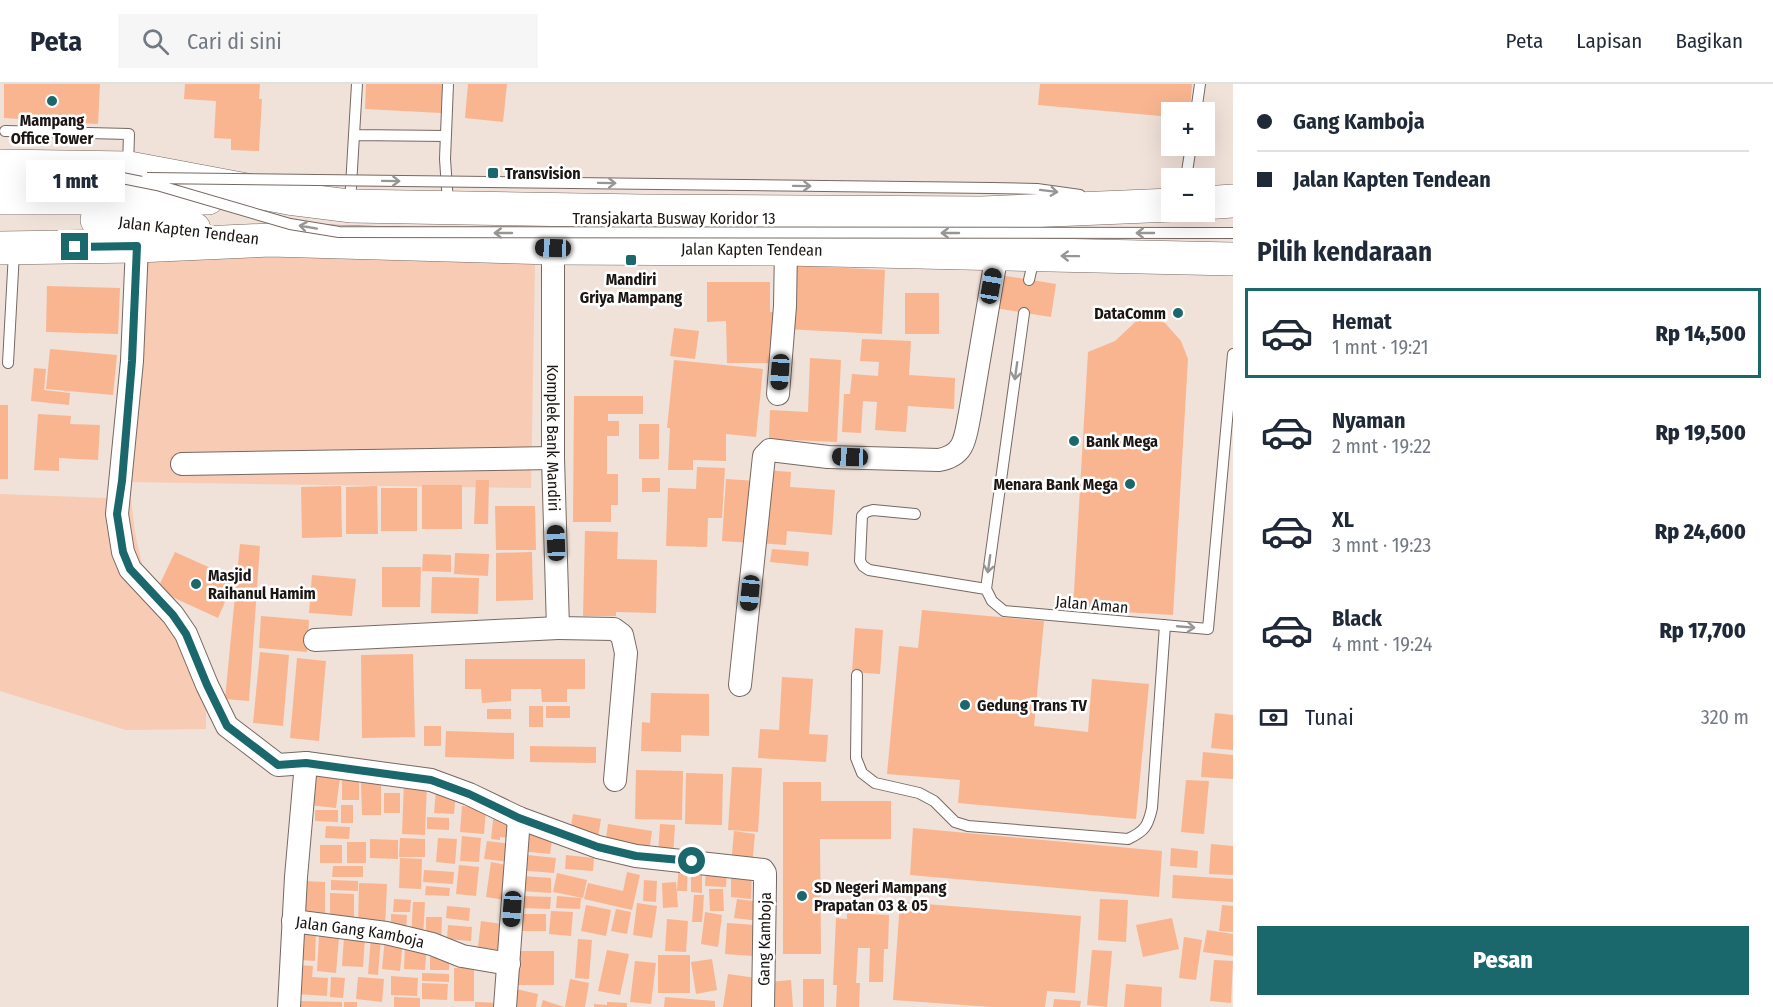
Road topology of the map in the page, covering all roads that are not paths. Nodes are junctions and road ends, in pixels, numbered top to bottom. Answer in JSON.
{"nodes":[{"id":1,"x":357,"y":84,"type":"edge"},
{"id":2,"x":448,"y":84,"type":"edge"},
{"id":3,"x":1200,"y":84,"type":"edge"},
{"id":4,"x":1197,"y":102,"type":"edge"},
{"id":5,"x":5,"y":131,"type":"dead end"},
{"id":6,"x":354,"y":135,"type":"junction"},
{"id":7,"x":446,"y":136,"type":"junction"},
{"id":8,"x":0,"y":166,"type":"edge"},
{"id":9,"x":125,"y":173,"type":"junction"},
{"id":10,"x":0,"y":177,"type":"edge"},
{"id":11,"x":0,"y":198,"type":"edge"},
{"id":12,"x":294,"y":199,"type":"junction"},
{"id":13,"x":1233,"y":201,"type":"edge"},
{"id":14,"x":1161,"y":204,"type":"edge"},
{"id":15,"x":1161,"y":205,"type":"edge"},
{"id":16,"x":350,"y":206,"type":"junction"},
{"id":17,"x":448,"y":207,"type":"junction"},
{"id":18,"x":1233,"y":207,"type":"edge"},
{"id":19,"x":1215,"y":209,"type":"edge"},
{"id":20,"x":1215,"y":211,"type":"edge"},
{"id":21,"x":1161,"y":215,"type":"edge"},
{"id":22,"x":1215,"y":221,"type":"edge"},
{"id":23,"x":1233,"y":233,"type":"edge"},
{"id":24,"x":5,"y":239,"type":"edge"},
{"id":25,"x":270,"y":240,"type":"junction"},
{"id":26,"x":137,"y":246,"type":"junction"},
{"id":27,"x":553,"y":248,"type":"junction"},
{"id":28,"x":786,"y":249,"type":"junction"},
{"id":29,"x":997,"y":253,"type":"junction"},
{"id":30,"x":1233,"y":259,"type":"edge"},
{"id":31,"x":5,"y":302,"type":"edge"},
{"id":32,"x":1024,"y":313,"type":"dead end"},
{"id":33,"x":1233,"y":354,"type":"edge"},
{"id":34,"x":8,"y":363,"type":"dead end"},
{"id":35,"x":778,"y":394,"type":"dead end"},
{"id":36,"x":553,"y":458,"type":"junction"},
{"id":37,"x":182,"y":464,"type":"dead end"},
{"id":38,"x":915,"y":514,"type":"dead end"},
{"id":39,"x":986,"y":589,"type":"junction"},
{"id":40,"x":1165,"y":625,"type":"junction"},
{"id":41,"x":558,"y":628,"type":"junction"},
{"id":42,"x":315,"y":640,"type":"dead end"},
{"id":43,"x":857,"y":675,"type":"dead end"},
{"id":44,"x":740,"y":685,"type":"dead end"},
{"id":45,"x":306,"y":763,"type":"junction"},
{"id":46,"x":615,"y":780,"type":"dead end"},
{"id":47,"x":519,"y":818,"type":"junction"},
{"id":48,"x":293,"y":921,"type":"junction"},
{"id":49,"x":509,"y":964,"type":"junction"},
{"id":50,"x":289,"y":1007,"type":"edge"},
{"id":51,"x":504,"y":1007,"type":"edge"},
{"id":52,"x":763,"y":1007,"type":"edge"}],
"edges":[{"from":1,"to":6,"type":"lane"},
{"from":2,"to":7,"type":"lane"},
{"from":3,"to":4,"type":"lane"},
{"from":5,"to":9,"type":"lane"},
{"from":6,"to":7,"type":"lane"},
{"from":6,"to":16,"type":"lane"},
{"from":7,"to":17,"type":"lane"},
{"from":8,"to":9,"type":"main road","name":"Jalan Kapten Tendean"},
{"from":9,"to":10,"type":"lane","name":"Transjakarta Busway Koridor 13"},
{"from":9,"to":12,"type":"main road","name":"Jalan Kapten Tendean"},
{"from":9,"to":14,"type":"lane","name":"Transjakarta Busway Koridor 13","one_way":true,"bridge":true},
{"from":21,"to":9,"type":"lane","name":"Transjakarta Busway Koridor 13","one_way":true,"bridge":true},
{"from":11,"to":12,"type":"main road","name":"Jalan Kapten Tendean"},
{"from":12,"to":16,"type":"main road","name":"Jalan Kapten Tendean"},
{"from":13,"to":19,"type":"main road"},
{"from":15,"to":17,"type":"main road","name":"Jalan Kapten Tendean"},
{"from":16,"to":17,"type":"main road","name":"Jalan Kapten Tendean"},
{"from":18,"to":20,"type":"main road"},
{"from":22,"to":23,"type":"lane","name":"Transjakarta Busway Koridor 13"},
{"from":24,"to":25,"type":"main road","name":"Jalan Kapten Tendean"},
{"from":24,"to":26,"type":"main road","name":"Jalan Kapten Tendean"},
{"from":24,"to":31,"type":"lane"},
{"from":25,"to":26,"type":"main road","name":"Jalan Kapten Tendean"},
{"from":25,"to":27,"type":"main road","name":"Jalan Kapten Tendean"},
{"from":26,"to":45,"type":"street","name":"Gang Kamboja"},
{"from":27,"to":28,"type":"main road","name":"Jalan Kapten Tendean"},
{"from":27,"to":36,"type":"street","name":"Komplek Bank Mandiri"},
{"from":28,"to":29,"type":"main road","name":"Jalan Kapten Tendean"},
{"from":28,"to":35,"type":"street"},
{"from":30,"to":29,"type":"main road","name":"Jalan Kapten Tendean","one_way":true},
{"from":29,"to":44,"type":"street"},
{"from":31,"to":34,"type":"lane"},
{"from":32,"to":39,"type":"lane","one_way":true},
{"from":40,"to":33,"type":"lane","name":"Jalan Aman","one_way":true},
{"from":36,"to":37,"type":"street"},
{"from":36,"to":41,"type":"street","name":"Komplek Bank Mandiri"},
{"from":38,"to":39,"type":"lane"},
{"from":39,"to":40,"type":"lane","name":"Jalan Aman"},
{"from":40,"to":43,"type":"lane"},
{"from":41,"to":42,"type":"street"},
{"from":41,"to":46,"type":"street"},
{"from":45,"to":47,"type":"street","name":"Gang Kamboja"},
{"from":45,"to":48,"type":"street","name":"Jalan Gang Kamboja"},
{"from":47,"to":49,"type":"street"},
{"from":47,"to":52,"type":"street","name":"Gang Kamboja"},
{"from":48,"to":49,"type":"street","name":"Jalan Gang Kamboja"},
{"from":48,"to":50,"type":"street"},
{"from":49,"to":51,"type":"street"}]}
